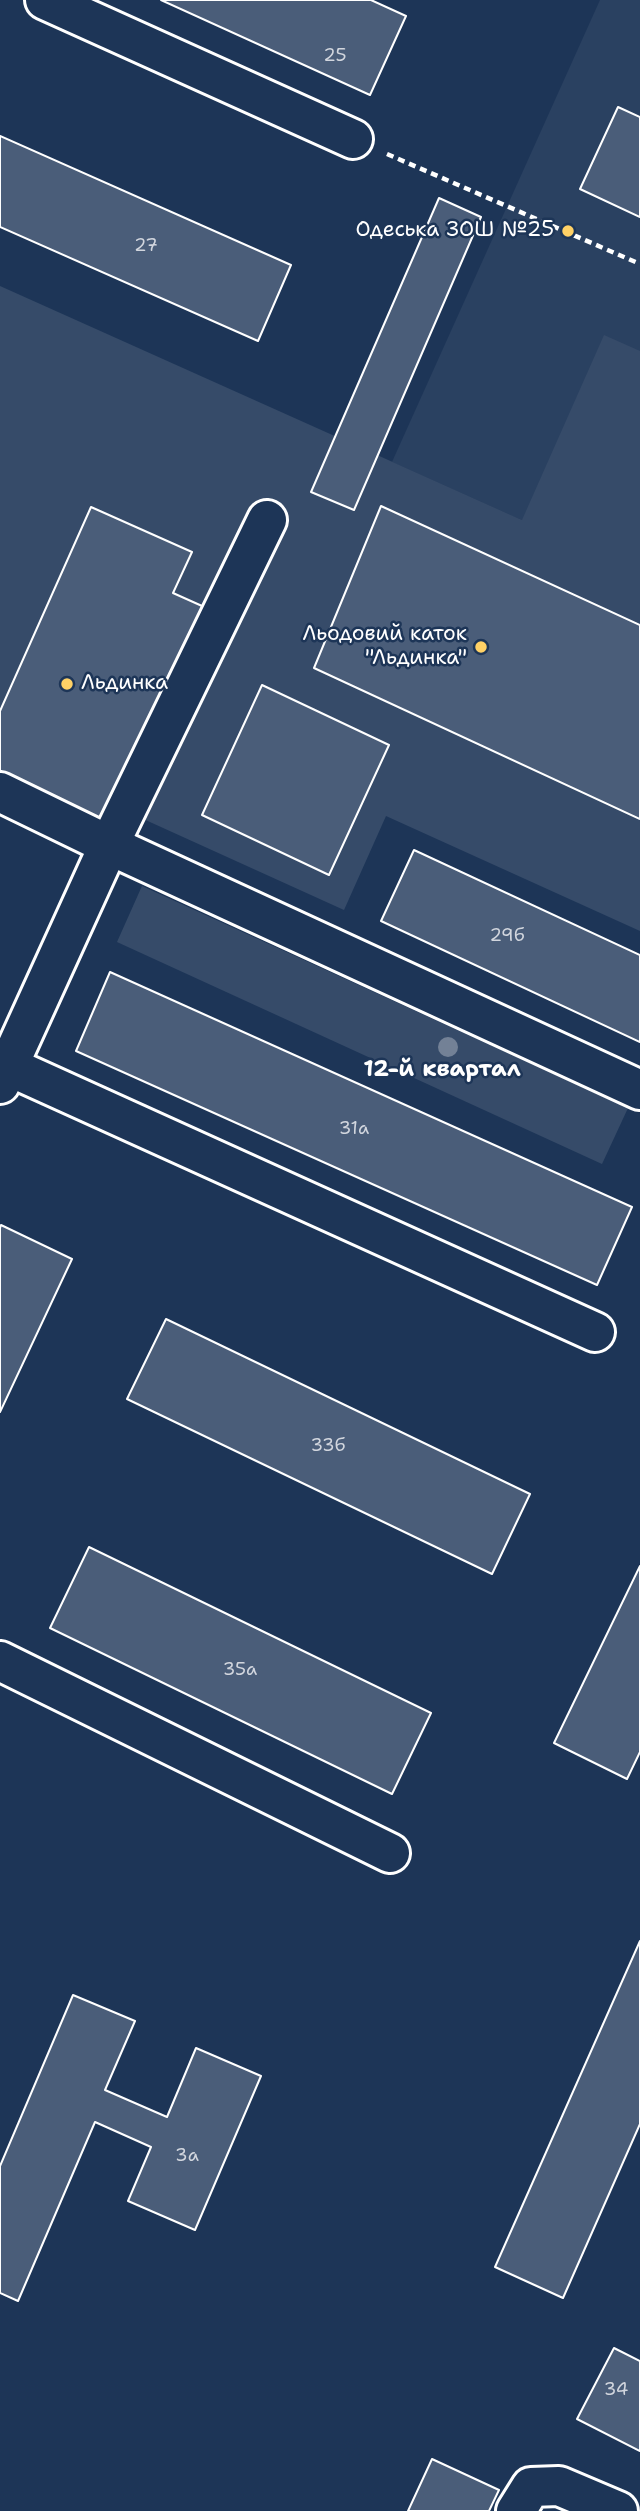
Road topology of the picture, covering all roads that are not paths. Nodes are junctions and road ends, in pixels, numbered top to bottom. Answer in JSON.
{"nodes":[{"id":1,"x":45,"y":0,"type":"edge"},
{"id":2,"x":352,"y":139,"type":"road end"},
{"id":3,"x":267,"y":520,"type":"dead end"},
{"id":4,"x":0,"y":792,"type":"edge"},
{"id":5,"x":109,"y":845,"type":"junction"},
{"id":6,"x":4,"y":1075,"type":"edge"},
{"id":7,"x":640,"y":1090,"type":"edge"},
{"id":8,"x":595,"y":1332,"type":"dead end"},
{"id":9,"x":0,"y":1661,"type":"edge"},
{"id":10,"x":390,"y":1853,"type":"dead end"},
{"id":11,"x":516,"y":2511,"type":"edge"},
{"id":12,"x":618,"y":2511,"type":"edge"}],
"edges":[{"from":1,"to":2,"type":"lane"},
{"from":3,"to":5,"type":"lane"},
{"from":4,"to":5,"type":"lane"},
{"from":5,"to":6,"type":"lane"},
{"from":5,"to":7,"type":"lane"},
{"from":6,"to":8,"type":"lane"},
{"from":9,"to":10,"type":"lane"},
{"from":11,"to":12,"type":"lane"}]}
